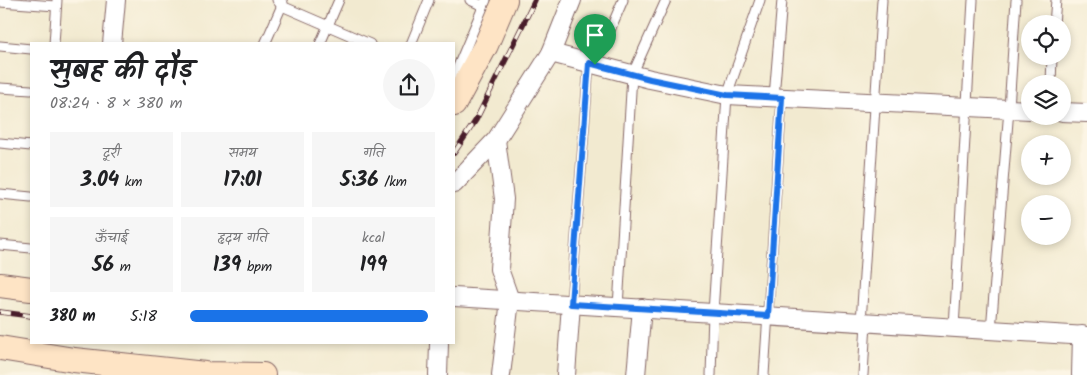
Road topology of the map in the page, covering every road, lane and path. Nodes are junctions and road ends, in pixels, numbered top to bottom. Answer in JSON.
{"nodes":[{"id":1,"x":116,"y":0,"type":"edge"},
{"id":2,"x":339,"y":0,"type":"edge"},
{"id":3,"x":429,"y":0,"type":"edge"},
{"id":4,"x":470,"y":0,"type":"edge"},
{"id":5,"x":572,"y":0,"type":"edge"},
{"id":6,"x":623,"y":0,"type":"edge"},
{"id":7,"x":666,"y":0,"type":"edge"},
{"id":8,"x":760,"y":0,"type":"edge"},
{"id":9,"x":782,"y":0,"type":"edge"},
{"id":10,"x":882,"y":0,"type":"edge"},
{"id":11,"x":973,"y":0,"type":"edge"},
{"id":12,"x":1016,"y":0,"type":"edge"},
{"id":13,"x":1056,"y":0,"type":"edge"},
{"id":14,"x":0,"y":2,"type":"edge"},
{"id":15,"x":281,"y":2,"type":"edge"},
{"id":16,"x":491,"y":2,"type":"edge"},
{"id":17,"x":56,"y":3,"type":"edge"},
{"id":18,"x":1055,"y":15,"type":"edge"},
{"id":19,"x":328,"y":26,"type":"junction"},
{"id":20,"x":54,"y":42,"type":"edge"},
{"id":21,"x":112,"y":42,"type":"edge"},
{"id":22,"x":266,"y":42,"type":"edge"},
{"id":23,"x":321,"y":42,"type":"edge"},
{"id":24,"x":365,"y":42,"type":"edge"},
{"id":25,"x":412,"y":42,"type":"edge"},
{"id":26,"x":0,"y":46,"type":"edge"},
{"id":27,"x":30,"y":49,"type":"edge"},
{"id":28,"x":551,"y":53,"type":"junction"},
{"id":29,"x":592,"y":64,"type":"junction"},
{"id":30,"x":455,"y":74,"type":"edge"},
{"id":31,"x":632,"y":75,"type":"junction"},
{"id":32,"x":0,"y":88,"type":"edge"},
{"id":33,"x":30,"y":90,"type":"edge"},
{"id":34,"x":727,"y":95,"type":"junction"},
{"id":35,"x":778,"y":97,"type":"junction"},
{"id":36,"x":455,"y":102,"type":"edge"},
{"id":37,"x":876,"y":102,"type":"junction"},
{"id":38,"x":967,"y":107,"type":"junction"},
{"id":39,"x":1009,"y":109,"type":"junction"},
{"id":40,"x":1021,"y":110,"type":"edge"},
{"id":41,"x":1071,"y":112,"type":"edge"},
{"id":42,"x":1087,"y":113,"type":"edge"},
{"id":43,"x":496,"y":140,"type":"junction"},
{"id":44,"x":0,"y":143,"type":"edge"},
{"id":45,"x":30,"y":146,"type":"edge"},
{"id":46,"x":455,"y":183,"type":"edge"},
{"id":47,"x":0,"y":194,"type":"edge"},
{"id":48,"x":30,"y":197,"type":"edge"},
{"id":49,"x":0,"y":245,"type":"edge"},
{"id":50,"x":30,"y":248,"type":"edge"},
{"id":51,"x":0,"y":285,"type":"edge"},
{"id":52,"x":30,"y":289,"type":"edge"},
{"id":53,"x":455,"y":297,"type":"edge"},
{"id":54,"x":510,"y":300,"type":"junction"},
{"id":55,"x":571,"y":304,"type":"junction"},
{"id":56,"x":618,"y":307,"type":"junction"},
{"id":57,"x":642,"y":308,"type":"junction"},
{"id":58,"x":713,"y":313,"type":"junction"},
{"id":59,"x":768,"y":316,"type":"junction"},
{"id":60,"x":864,"y":322,"type":"junction"},
{"id":61,"x":954,"y":328,"type":"junction"},
{"id":62,"x":991,"y":330,"type":"junction"},
{"id":63,"x":1084,"y":336,"type":"edge"},
{"id":64,"x":439,"y":344,"type":"edge"},
{"id":65,"x":0,"y":348,"type":"edge"},
{"id":66,"x":73,"y":368,"type":"edge"},
{"id":67,"x":263,"y":375,"type":"edge"},
{"id":68,"x":438,"y":375,"type":"edge"},
{"id":69,"x":501,"y":375,"type":"edge"},
{"id":70,"x":566,"y":375,"type":"edge"},
{"id":71,"x":636,"y":375,"type":"edge"},
{"id":72,"x":711,"y":375,"type":"edge"},
{"id":73,"x":764,"y":375,"type":"edge"},
{"id":74,"x":863,"y":375,"type":"edge"},
{"id":75,"x":1081,"y":375,"type":"edge"}],
"edges":[{"from":1,"to":21,"type":"street"},
{"from":2,"to":19,"type":"lane"},
{"from":3,"to":25,"type":"lane"},
{"from":4,"to":16,"type":"lane"},
{"from":5,"to":28,"type":"street"},
{"from":6,"to":29,"type":"lane"},
{"from":7,"to":31,"type":"lane"},
{"from":8,"to":34,"type":"lane"},
{"from":9,"to":35,"type":"lane"},
{"from":10,"to":37,"type":"lane"},
{"from":11,"to":38,"type":"lane"},
{"from":12,"to":39,"type":"lane"},
{"from":13,"to":18,"type":"lane"},
{"from":14,"to":17,"type":"lane"},
{"from":15,"to":19,"type":"lane"},
{"from":15,"to":22,"type":"lane"},
{"from":16,"to":30,"type":"lane"},
{"from":16,"to":36,"type":"street"},
{"from":17,"to":20,"type":"lane"},
{"from":19,"to":23,"type":"lane"},
{"from":19,"to":24,"type":"lane"},
{"from":26,"to":27,"type":"lane"},
{"from":28,"to":29,"type":"street"},
{"from":28,"to":43,"type":"street"},
{"from":29,"to":31,"type":"street"},
{"from":29,"to":55,"type":"lane"},
{"from":31,"to":34,"type":"street"},
{"from":31,"to":56,"type":"lane"},
{"from":32,"to":33,"type":"lane"},
{"from":34,"to":35,"type":"street"},
{"from":34,"to":58,"type":"lane"},
{"from":35,"to":37,"type":"street"},
{"from":35,"to":59,"type":"lane"},
{"from":37,"to":38,"type":"street"},
{"from":37,"to":60,"type":"lane"},
{"from":38,"to":39,"type":"street"},
{"from":38,"to":61,"type":"lane"},
{"from":39,"to":40,"type":"street"},
{"from":39,"to":62,"type":"lane"},
{"from":41,"to":42,"type":"street"},
{"from":43,"to":46,"type":"street"},
{"from":43,"to":54,"type":"street"},
{"from":44,"to":45,"type":"lane"},
{"from":47,"to":48,"type":"lane"},
{"from":49,"to":50,"type":"lane"},
{"from":51,"to":52,"type":"street"},
{"from":53,"to":54,"type":"street"},
{"from":54,"to":55,"type":"street"},
{"from":54,"to":69,"type":"street"},
{"from":55,"to":56,"type":"street"},
{"from":55,"to":70,"type":"street"},
{"from":56,"to":57,"type":"street"},
{"from":57,"to":58,"type":"street"},
{"from":57,"to":71,"type":"street"},
{"from":58,"to":59,"type":"street"},
{"from":58,"to":72,"type":"lane"},
{"from":59,"to":60,"type":"street"},
{"from":59,"to":73,"type":"lane"},
{"from":60,"to":61,"type":"street"},
{"from":60,"to":74,"type":"lane"},
{"from":61,"to":62,"type":"street"},
{"from":62,"to":63,"type":"street"},
{"from":63,"to":75,"type":"street"},
{"from":64,"to":68,"type":"street"},
{"from":65,"to":66,"type":"street"},
{"from":66,"to":67,"type":"street"}]}
